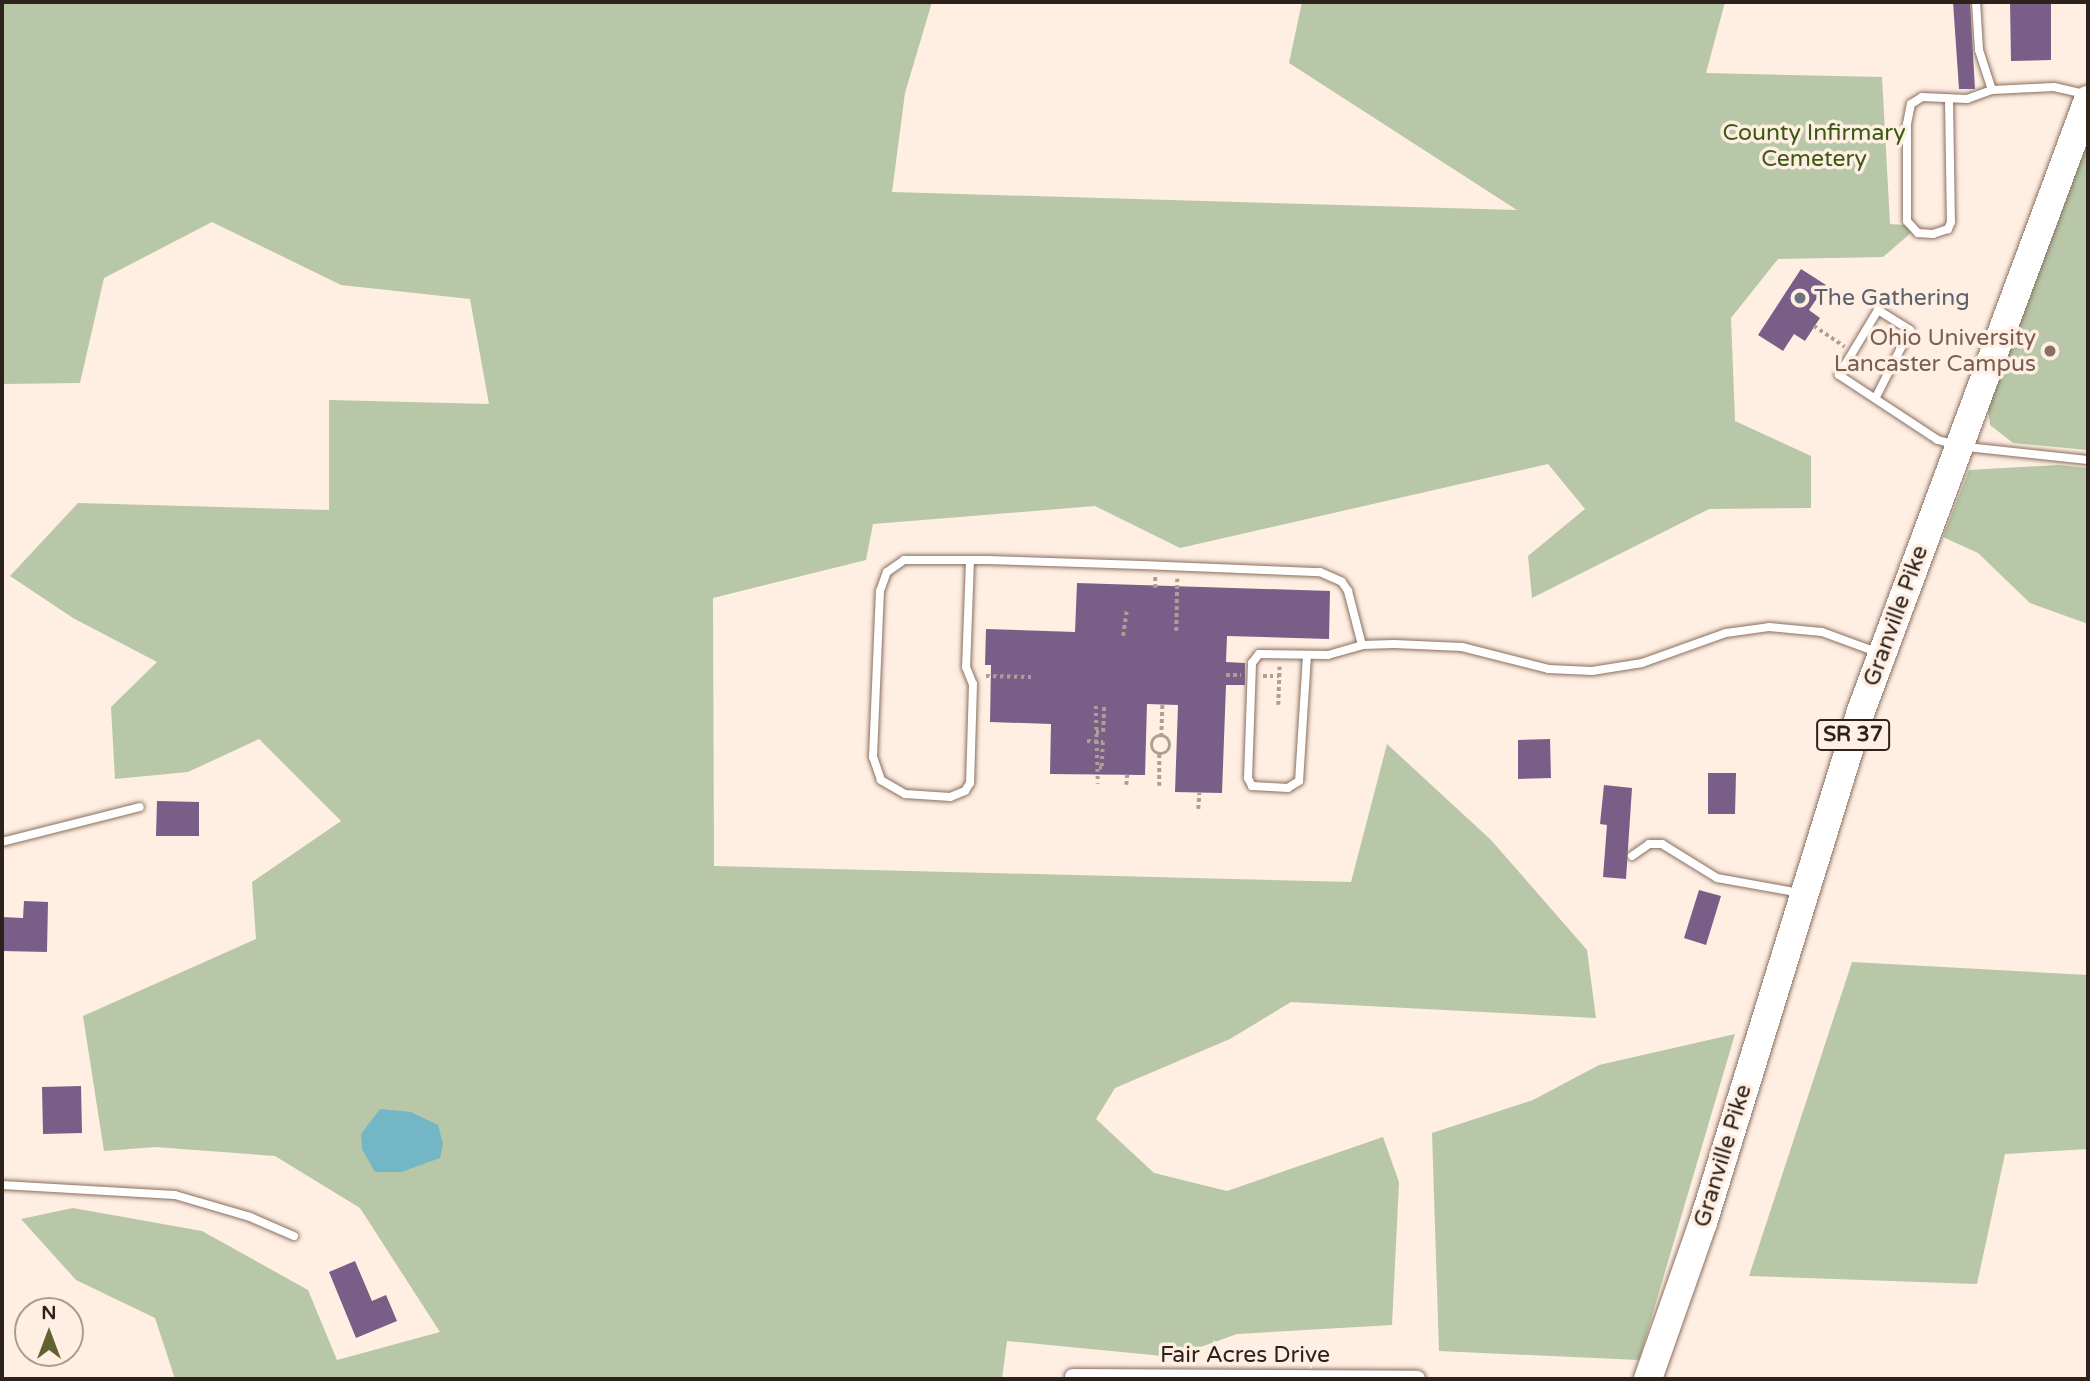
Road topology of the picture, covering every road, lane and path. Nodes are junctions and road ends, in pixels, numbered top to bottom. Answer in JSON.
{"nodes":[{"id":1,"x":1976,"y":2,"type":"edge"},
{"id":2,"x":1992,"y":90,"type":"junction"},
{"id":3,"x":2088,"y":98,"type":"edge"},
{"id":4,"x":1949,"y":99,"type":"junction"},
{"id":5,"x":1814,"y":326,"type":"dead end"},
{"id":6,"x":1852,"y":352,"type":"junction"},
{"id":7,"x":1876,"y":397,"type":"junction"},
{"id":8,"x":1959,"y":446,"type":"junction"},
{"id":9,"x":2088,"y":460,"type":"edge"},
{"id":10,"x":970,"y":561,"type":"junction"},
{"id":11,"x":1155,"y":576,"type":"dead end"},
{"id":12,"x":1178,"y":577,"type":"dead end"},
{"id":13,"x":1154,"y":588,"type":"dead end"},
{"id":14,"x":1127,"y":608,"type":"dead end"},
{"id":15,"x":1176,"y":631,"type":"dead end"},
{"id":16,"x":1123,"y":636,"type":"dead end"},
{"id":17,"x":1362,"y":645,"type":"junction"},
{"id":18,"x":1882,"y":654,"type":"junction"},
{"id":19,"x":1307,"y":655,"type":"junction"},
{"id":20,"x":1279,"y":667,"type":"dead end"},
{"id":21,"x":1226,"y":675,"type":"dead end"},
{"id":22,"x":1241,"y":675,"type":"dead end"},
{"id":23,"x":986,"y":676,"type":"dead end"},
{"id":24,"x":1261,"y":676,"type":"dead end"},
{"id":25,"x":1279,"y":676,"type":"junction"},
{"id":26,"x":1031,"y":677,"type":"dead end"},
{"id":27,"x":1162,"y":704,"type":"dead end"},
{"id":28,"x":1278,"y":705,"type":"dead end"},
{"id":29,"x":1096,"y":706,"type":"dead end"},
{"id":30,"x":1104,"y":706,"type":"dead end"},
{"id":31,"x":1096,"y":732,"type":"junction"},
{"id":32,"x":1161,"y":737,"type":"junction"},
{"id":33,"x":1087,"y":741,"type":"dead end"},
{"id":34,"x":1095,"y":741,"type":"junction"},
{"id":35,"x":1159,"y":753,"type":"junction"},
{"id":36,"x":1098,"y":768,"type":"junction"},
{"id":37,"x":1127,"y":775,"type":"dead end"},
{"id":38,"x":1098,"y":784,"type":"dead end"},
{"id":39,"x":1126,"y":785,"type":"dead end"},
{"id":40,"x":1159,"y":786,"type":"dead end"},
{"id":41,"x":1199,"y":793,"type":"dead end"},
{"id":42,"x":140,"y":807,"type":"dead end"},
{"id":43,"x":1198,"y":809,"type":"dead end"},
{"id":44,"x":2,"y":842,"type":"edge"},
{"id":45,"x":1632,"y":856,"type":"dead end"},
{"id":46,"x":1803,"y":894,"type":"junction"},
{"id":47,"x":2,"y":1185,"type":"edge"},
{"id":48,"x":294,"y":1236,"type":"dead end"},
{"id":49,"x":1073,"y":1377,"type":"dead end"},
{"id":50,"x":1418,"y":1379,"type":"edge"},
{"id":51,"x":1648,"y":1379,"type":"edge"}],
"edges":[{"from":1,"to":2,"type":"lane"},
{"from":2,"to":3,"type":"lane"},
{"from":2,"to":4,"type":"lane"},
{"from":3,"to":8,"type":"highway","name":"Granville Pike","number":"SR 37"},
{"from":4,"to":4,"type":"lane"},
{"from":5,"to":6,"type":"path"},
{"from":6,"to":7,"type":"lane"},
{"from":6,"to":7,"type":"lane"},
{"from":7,"to":8,"type":"lane"},
{"from":8,"to":9,"type":"lane"},
{"from":8,"to":18,"type":"highway","name":"Granville Pike","number":"SR 37"},
{"from":10,"to":10,"type":"lane"},
{"from":10,"to":17,"type":"lane"},
{"from":11,"to":13,"type":"path"},
{"from":12,"to":15,"type":"path"},
{"from":14,"to":16,"type":"path"},
{"from":17,"to":18,"type":"lane"},
{"from":17,"to":19,"type":"lane"},
{"from":18,"to":46,"type":"highway","name":"Granville Pike","number":"SR 37"},
{"from":19,"to":19,"type":"lane"},
{"from":20,"to":25,"type":"path"},
{"from":21,"to":22,"type":"path"},
{"from":23,"to":26,"type":"path"},
{"from":24,"to":25,"type":"path"},
{"from":25,"to":28,"type":"path"},
{"from":27,"to":32,"type":"path"},
{"from":29,"to":31,"type":"path"},
{"from":30,"to":31,"type":"path"},
{"from":31,"to":34,"type":"path"},
{"from":32,"to":35,"type":"path"},
{"from":32,"to":35,"type":"path"},
{"from":33,"to":34,"type":"path"},
{"from":34,"to":36,"type":"path"},
{"from":34,"to":36,"type":"path"},
{"from":35,"to":40,"type":"path"},
{"from":36,"to":38,"type":"path"},
{"from":37,"to":39,"type":"path"},
{"from":41,"to":43,"type":"path"},
{"from":42,"to":44,"type":"lane"},
{"from":45,"to":46,"type":"lane"},
{"from":46,"to":51,"type":"highway","name":"Granville Pike","number":"SR 37"},
{"from":47,"to":48,"type":"lane"},
{"from":49,"to":50,"type":"street","name":"Fair Acres Drive"}]}
